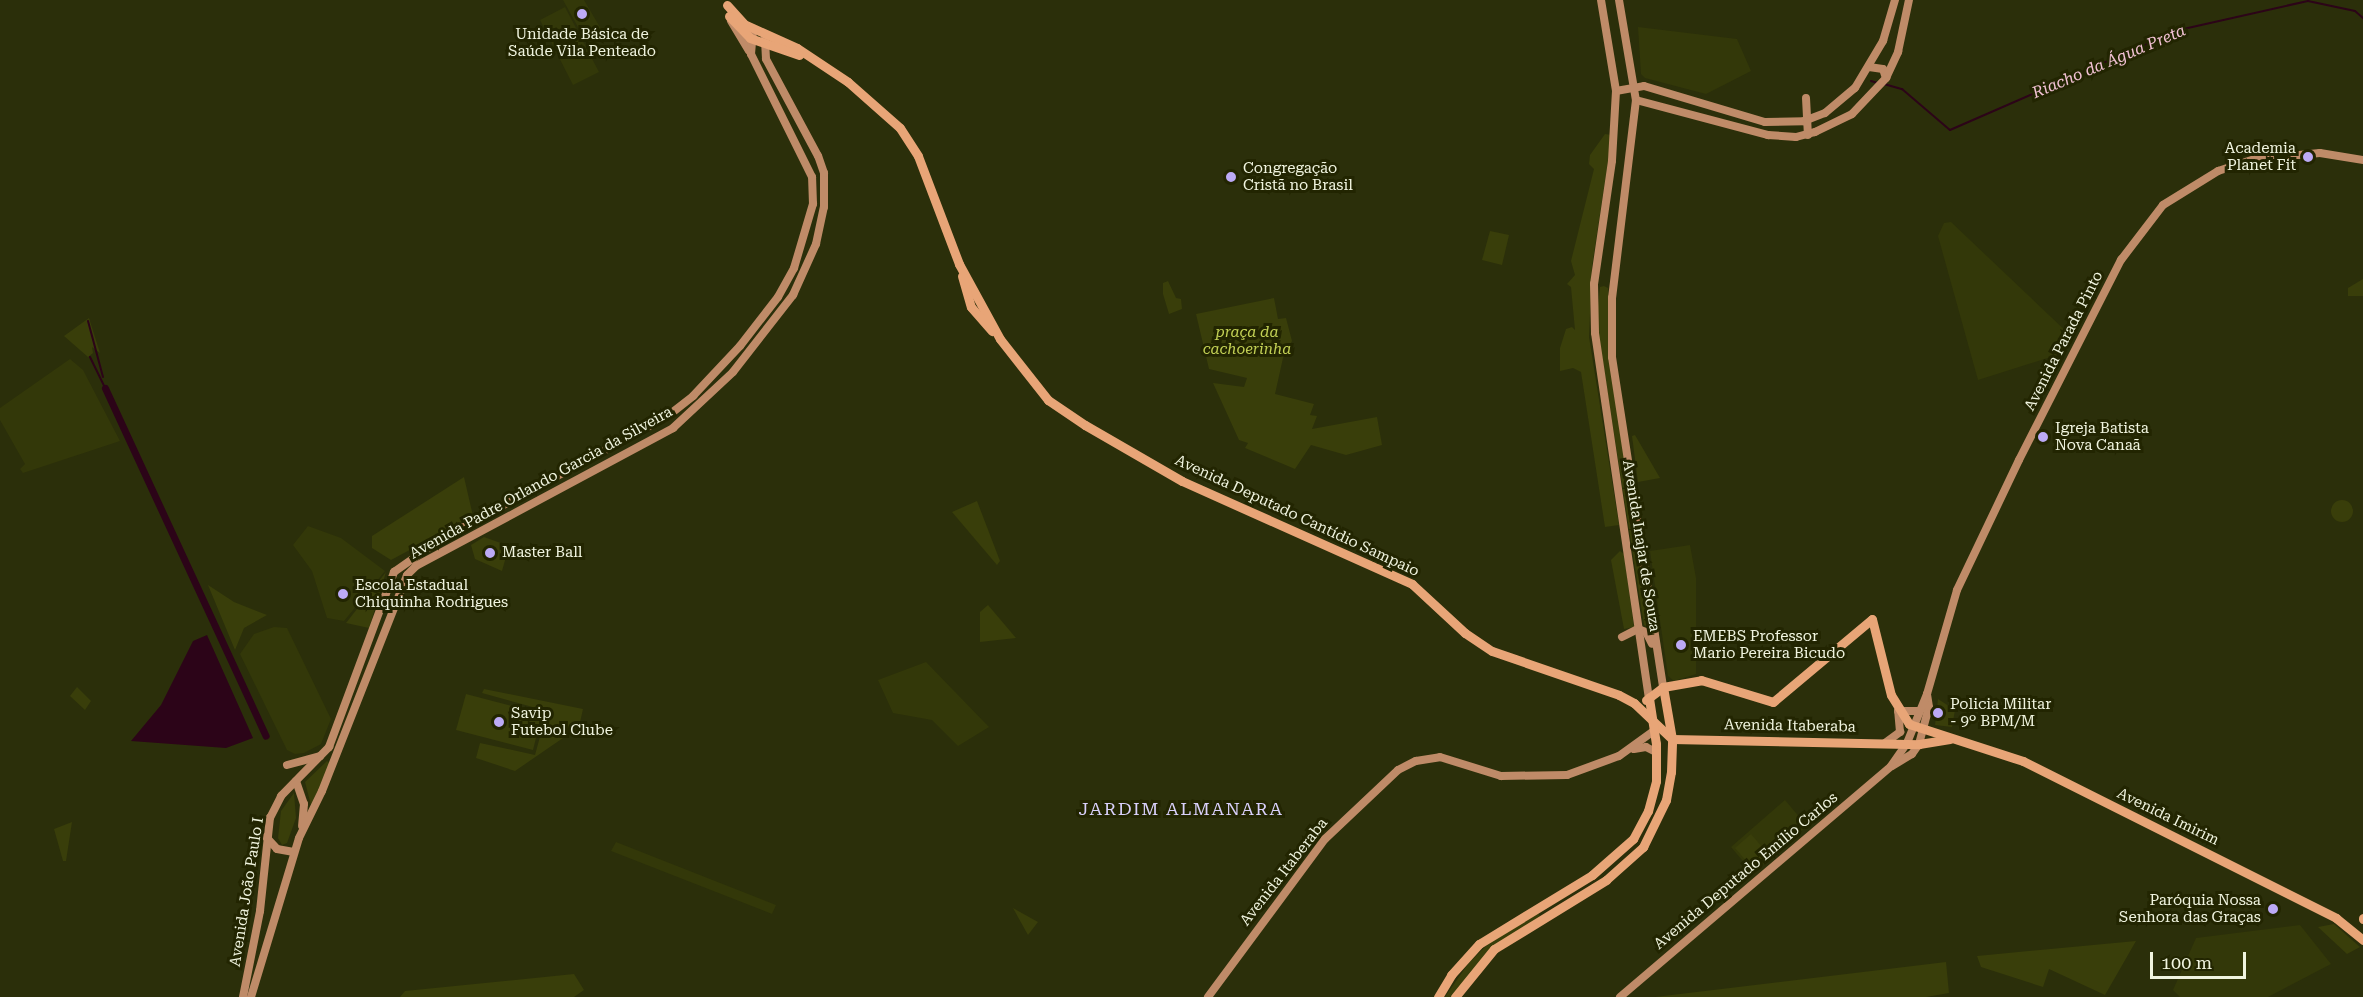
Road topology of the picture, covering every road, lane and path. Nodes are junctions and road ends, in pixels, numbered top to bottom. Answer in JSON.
{"nodes":[{"id":1,"x":1601,"y":0,"type":"edge"},
{"id":2,"x":1619,"y":0,"type":"edge"},
{"id":3,"x":1895,"y":0,"type":"edge"},
{"id":4,"x":1909,"y":0,"type":"edge"},
{"id":5,"x":726,"y":3,"type":"edge"},
{"id":6,"x":729,"y":17,"type":"junction"},
{"id":7,"x":752,"y":34,"type":"junction"},
{"id":8,"x":765,"y":39,"type":"junction"},
{"id":9,"x":751,"y":54,"type":"junction"},
{"id":10,"x":1869,"y":67,"type":"junction"},
{"id":11,"x":1886,"y":78,"type":"junction"},
{"id":12,"x":1634,"y":85,"type":"junction"},
{"id":13,"x":1616,"y":91,"type":"junction"},
{"id":14,"x":1806,"y":98,"type":"dead end"},
{"id":15,"x":1636,"y":100,"type":"junction"},
{"id":16,"x":1727,"y":111,"type":"junction"},
{"id":17,"x":1807,"y":120,"type":"junction"},
{"id":18,"x":1722,"y":122,"type":"junction"},
{"id":19,"x":1808,"y":135,"type":"junction"},
{"id":20,"x":2363,"y":160,"type":"edge"},
{"id":21,"x":1599,"y":241,"type":"junction"},
{"id":22,"x":1619,"y":241,"type":"junction"},
{"id":23,"x":394,"y":572,"type":"joint"},
{"id":24,"x":402,"y":581,"type":"joint"},
{"id":25,"x":1638,"y":628,"type":"junction"},
{"id":26,"x":1622,"y":637,"type":"dead end"},
{"id":27,"x":1658,"y":657,"type":"junction"},
{"id":28,"x":1663,"y":687,"type":"junction"},
{"id":29,"x":1927,"y":694,"type":"junction"},
{"id":30,"x":1649,"y":698,"type":"junction"},
{"id":31,"x":1634,"y":703,"type":"junction"},
{"id":32,"x":1898,"y":711,"type":"junction"},
{"id":33,"x":1919,"y":711,"type":"junction"},
{"id":34,"x":1914,"y":726,"type":"junction"},
{"id":35,"x":1654,"y":727,"type":"junction"},
{"id":36,"x":1925,"y":729,"type":"junction"},
{"id":37,"x":1672,"y":739,"type":"junction"},
{"id":38,"x":1950,"y":739,"type":"junction"},
{"id":39,"x":1881,"y":742,"type":"junction"},
{"id":40,"x":1907,"y":743,"type":"junction"},
{"id":41,"x":1919,"y":744,"type":"junction"},
{"id":42,"x":1633,"y":749,"type":"junction"},
{"id":43,"x":1656,"y":752,"type":"junction"},
{"id":44,"x":323,"y":755,"type":"junction"},
{"id":45,"x":287,"y":765,"type":"dead end"},
{"id":46,"x":1891,"y":766,"type":"junction"},
{"id":47,"x":296,"y":781,"type":"junction"},
{"id":48,"x":266,"y":837,"type":"junction"},
{"id":49,"x":299,"y":838,"type":"junction"},
{"id":50,"x":294,"y":852,"type":"junction"},
{"id":51,"x":2363,"y":940,"type":"edge"},
{"id":52,"x":243,"y":997,"type":"edge"},
{"id":53,"x":251,"y":997,"type":"edge"},
{"id":54,"x":1208,"y":997,"type":"edge"},
{"id":55,"x":1438,"y":997,"type":"edge"},
{"id":56,"x":1455,"y":997,"type":"edge"},
{"id":57,"x":1620,"y":997,"type":"edge"}],
"edges":[{"from":1,"to":13,"type":"main road","name":"Avenida Inajar de Souza"},
{"from":2,"to":12,"type":"main road","name":"Avenida Inajar de Souza"},
{"from":3,"to":10,"type":"main road"},
{"from":4,"to":11,"type":"main road"},
{"from":5,"to":6,"type":"main road","name":"Avenida Deputado Cantídio Sampaio"},
{"from":5,"to":7,"type":"main road","name":"Avenida Deputado Cantídio Sampaio"},
{"from":6,"to":7,"type":"main road","name":"Avenida Deputado Cantídio Sampaio"},
{"from":6,"to":9,"type":"main road"},
{"from":7,"to":8,"type":"main road","name":"Avenida Deputado Cantídio Sampaio"},
{"from":7,"to":9,"type":"main road","name":"Avenida Padre Orlando Garcia da Silveira"},
{"from":8,"to":24,"type":"main road","name":"Avenida Padre Orlando Garcia da Silveira"},
{"from":8,"to":31,"type":"main road","name":"Avenida Deputado Cantídio Sampaio"},
{"from":9,"to":23,"type":"main road","name":"Avenida Padre Orlando Garcia da Silveira"},
{"from":10,"to":11,"type":"main road"},
{"from":10,"to":17,"type":"main road"},
{"from":11,"to":19,"type":"main road"},
{"from":12,"to":13,"type":"main road"},
{"from":12,"to":15,"type":"main road","name":"Avenida Inajar de Souza"},
{"from":12,"to":16,"type":"main road"},
{"from":13,"to":21,"type":"main road","name":"Avenida Inajar de Souza"},
{"from":14,"to":17,"type":"main road"},
{"from":15,"to":18,"type":"main road"},
{"from":15,"to":22,"type":"main road","name":"Avenida Inajar de Souza"},
{"from":16,"to":17,"type":"main road"},
{"from":16,"to":18,"type":"main road"},
{"from":17,"to":19,"type":"main road"},
{"from":18,"to":19,"type":"main road"},
{"from":20,"to":29,"type":"main road","name":"Avenida Parada Pinto"},
{"from":21,"to":22,"type":"main road"},
{"from":21,"to":25,"type":"main road","name":"Avenida Inajar de Souza"},
{"from":22,"to":27,"type":"main road","name":"Avenida Inajar de Souza"},
{"from":23,"to":44,"type":"main road","name":"Avenida João Paulo I"},
{"from":24,"to":49,"type":"main road","name":"Avenida João Paulo I"},
{"from":25,"to":26,"type":"main road"},
{"from":25,"to":27,"type":"main road"},
{"from":25,"to":30,"type":"main road","name":"Avenida Inajar de Souza"},
{"from":27,"to":28,"type":"main road","name":"Avenida Inajar de Souza"},
{"from":28,"to":30,"type":"main road"},
{"from":28,"to":32,"type":"main road"},
{"from":28,"to":37,"type":"main road","name":"Avenida Inajar de Souza"},
{"from":29,"to":33,"type":"main road","name":"Avenida Parada Pinto"},
{"from":29,"to":36,"type":"main road","name":"Avenida Parada Pinto"},
{"from":30,"to":31,"type":"main road"},
{"from":30,"to":35,"type":"main road","name":"Avenida Inajar de Souza"},
{"from":31,"to":35,"type":"main road","name":"Avenida Deputado Cantídio Sampaio"},
{"from":32,"to":33,"type":"main road"},
{"from":32,"to":34,"type":"main road"},
{"from":32,"to":39,"type":"main road"},
{"from":33,"to":34,"type":"main road","name":"Avenida Parada Pinto"},
{"from":34,"to":36,"type":"main road","name":"Avenida Imirim"},
{"from":34,"to":40,"type":"main road","name":"Avenida Parada Pinto"},
{"from":35,"to":37,"type":"main road","name":"Avenida Deputado Cantídio Sampaio"},
{"from":35,"to":42,"type":"main road","name":"Avenida Itaberaba"},
{"from":35,"to":43,"type":"main road","name":"Avenida Inajar de Souza"},
{"from":36,"to":38,"type":"main road","name":"Avenida Imirim"},
{"from":36,"to":41,"type":"main road","name":"Avenida Parada Pinto"},
{"from":37,"to":39,"type":"main road","name":"Avenida Itaberaba"},
{"from":37,"to":56,"type":"main road","name":"Avenida Inajar de Souza"},
{"from":38,"to":41,"type":"main road","name":"Avenida Imirim"},
{"from":38,"to":51,"type":"main road","name":"Avenida Imirim"},
{"from":39,"to":40,"type":"main road","name":"Avenida Itaberaba"},
{"from":39,"to":46,"type":"main road"},
{"from":40,"to":41,"type":"main road","name":"Avenida Imirim"},
{"from":40,"to":46,"type":"main road","name":"Avenida Deputado Emílio Carlos"},
{"from":41,"to":46,"type":"main road","name":"Avenida Deputado Emílio Carlos"},
{"from":42,"to":43,"type":"main road"},
{"from":42,"to":54,"type":"main road","name":"Avenida Itaberaba"},
{"from":43,"to":55,"type":"main road","name":"Avenida Inajar de Souza"},
{"from":44,"to":45,"type":"main road"},
{"from":44,"to":47,"type":"main road","name":"Avenida João Paulo I"},
{"from":46,"to":57,"type":"main road","name":"Avenida Deputado Emílio Carlos"},
{"from":47,"to":48,"type":"main road","name":"Avenida João Paulo I"},
{"from":47,"to":49,"type":"main road"},
{"from":48,"to":50,"type":"main road"},
{"from":48,"to":52,"type":"main road","name":"Avenida João Paulo I"},
{"from":49,"to":50,"type":"main road","name":"Avenida João Paulo I"},
{"from":50,"to":53,"type":"main road","name":"Avenida João Paulo I"}]}
